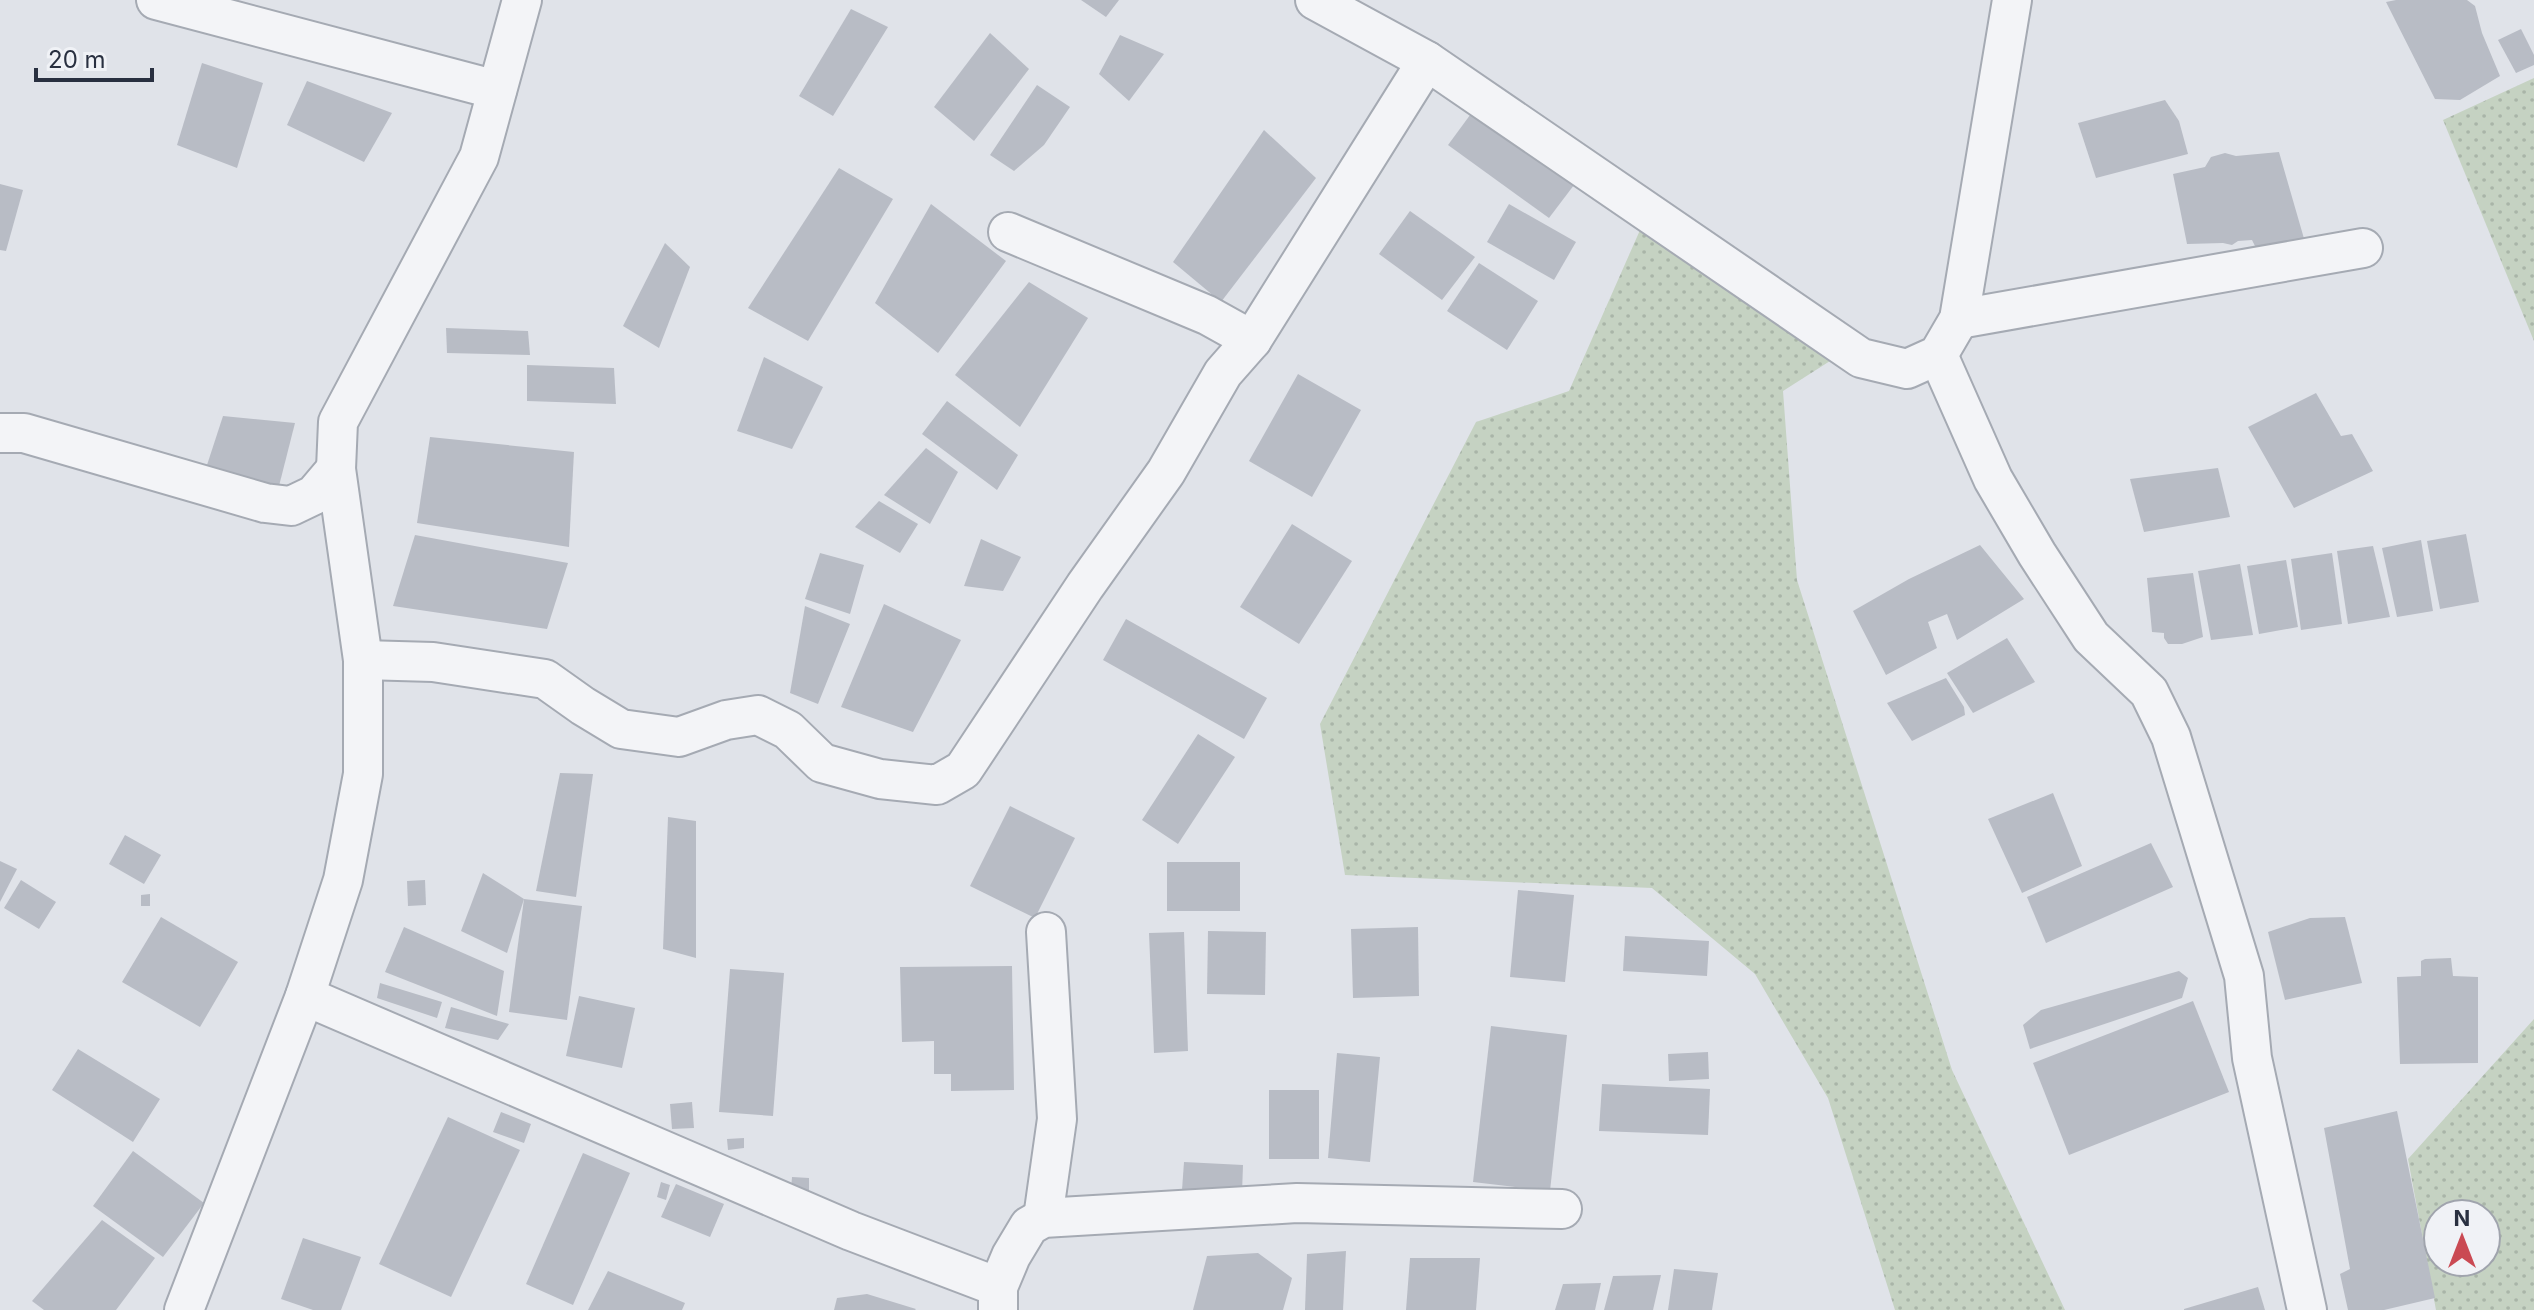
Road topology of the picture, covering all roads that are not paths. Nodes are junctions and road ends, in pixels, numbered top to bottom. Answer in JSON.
{"nodes":[{"id":1,"x":156,"y":0,"type":"edge"},
{"id":2,"x":522,"y":0,"type":"edge"},
{"id":3,"x":1315,"y":0,"type":"edge"},
{"id":4,"x":2012,"y":0,"type":"edge"},
{"id":5,"x":1427,"y":61,"type":"junction"},
{"id":6,"x":497,"y":90,"type":"junction"},
{"id":7,"x":1008,"y":232,"type":"dead end"},
{"id":8,"x":2363,"y":248,"type":"dead end"},
{"id":9,"x":1959,"y":319,"type":"junction"},
{"id":10,"x":1252,"y":340,"type":"junction"},
{"id":11,"x":1938,"y":355,"type":"junction"},
{"id":12,"x":0,"y":433,"type":"edge"},
{"id":13,"x":336,"y":469,"type":"junction"},
{"id":14,"x":363,"y":660,"type":"junction"},
{"id":15,"x":1046,"y":932,"type":"dead end"},
{"id":16,"x":305,"y":996,"type":"junction"},
{"id":17,"x":1562,"y":1209,"type":"dead end"},
{"id":18,"x":1043,"y":1218,"type":"junction"},
{"id":19,"x":998,"y":1299,"type":"edge"},
{"id":20,"x":184,"y":1310,"type":"edge"},
{"id":21,"x":2307,"y":1310,"type":"edge"}],
"edges":[{"from":1,"to":6,"type":"street"},
{"from":2,"to":6,"type":"street"},
{"from":3,"to":5,"type":"street"},
{"from":4,"to":9,"type":"street"},
{"from":5,"to":10,"type":"street"},
{"from":5,"to":11,"type":"street"},
{"from":6,"to":13,"type":"street"},
{"from":7,"to":10,"type":"street"},
{"from":8,"to":9,"type":"street"},
{"from":9,"to":11,"type":"street"},
{"from":10,"to":14,"type":"street"},
{"from":11,"to":21,"type":"street"},
{"from":12,"to":13,"type":"street"},
{"from":13,"to":14,"type":"street"},
{"from":14,"to":16,"type":"street"},
{"from":15,"to":18,"type":"street"},
{"from":16,"to":19,"type":"street"},
{"from":16,"to":20,"type":"street"},
{"from":17,"to":18,"type":"street"},
{"from":18,"to":19,"type":"street"}]}
